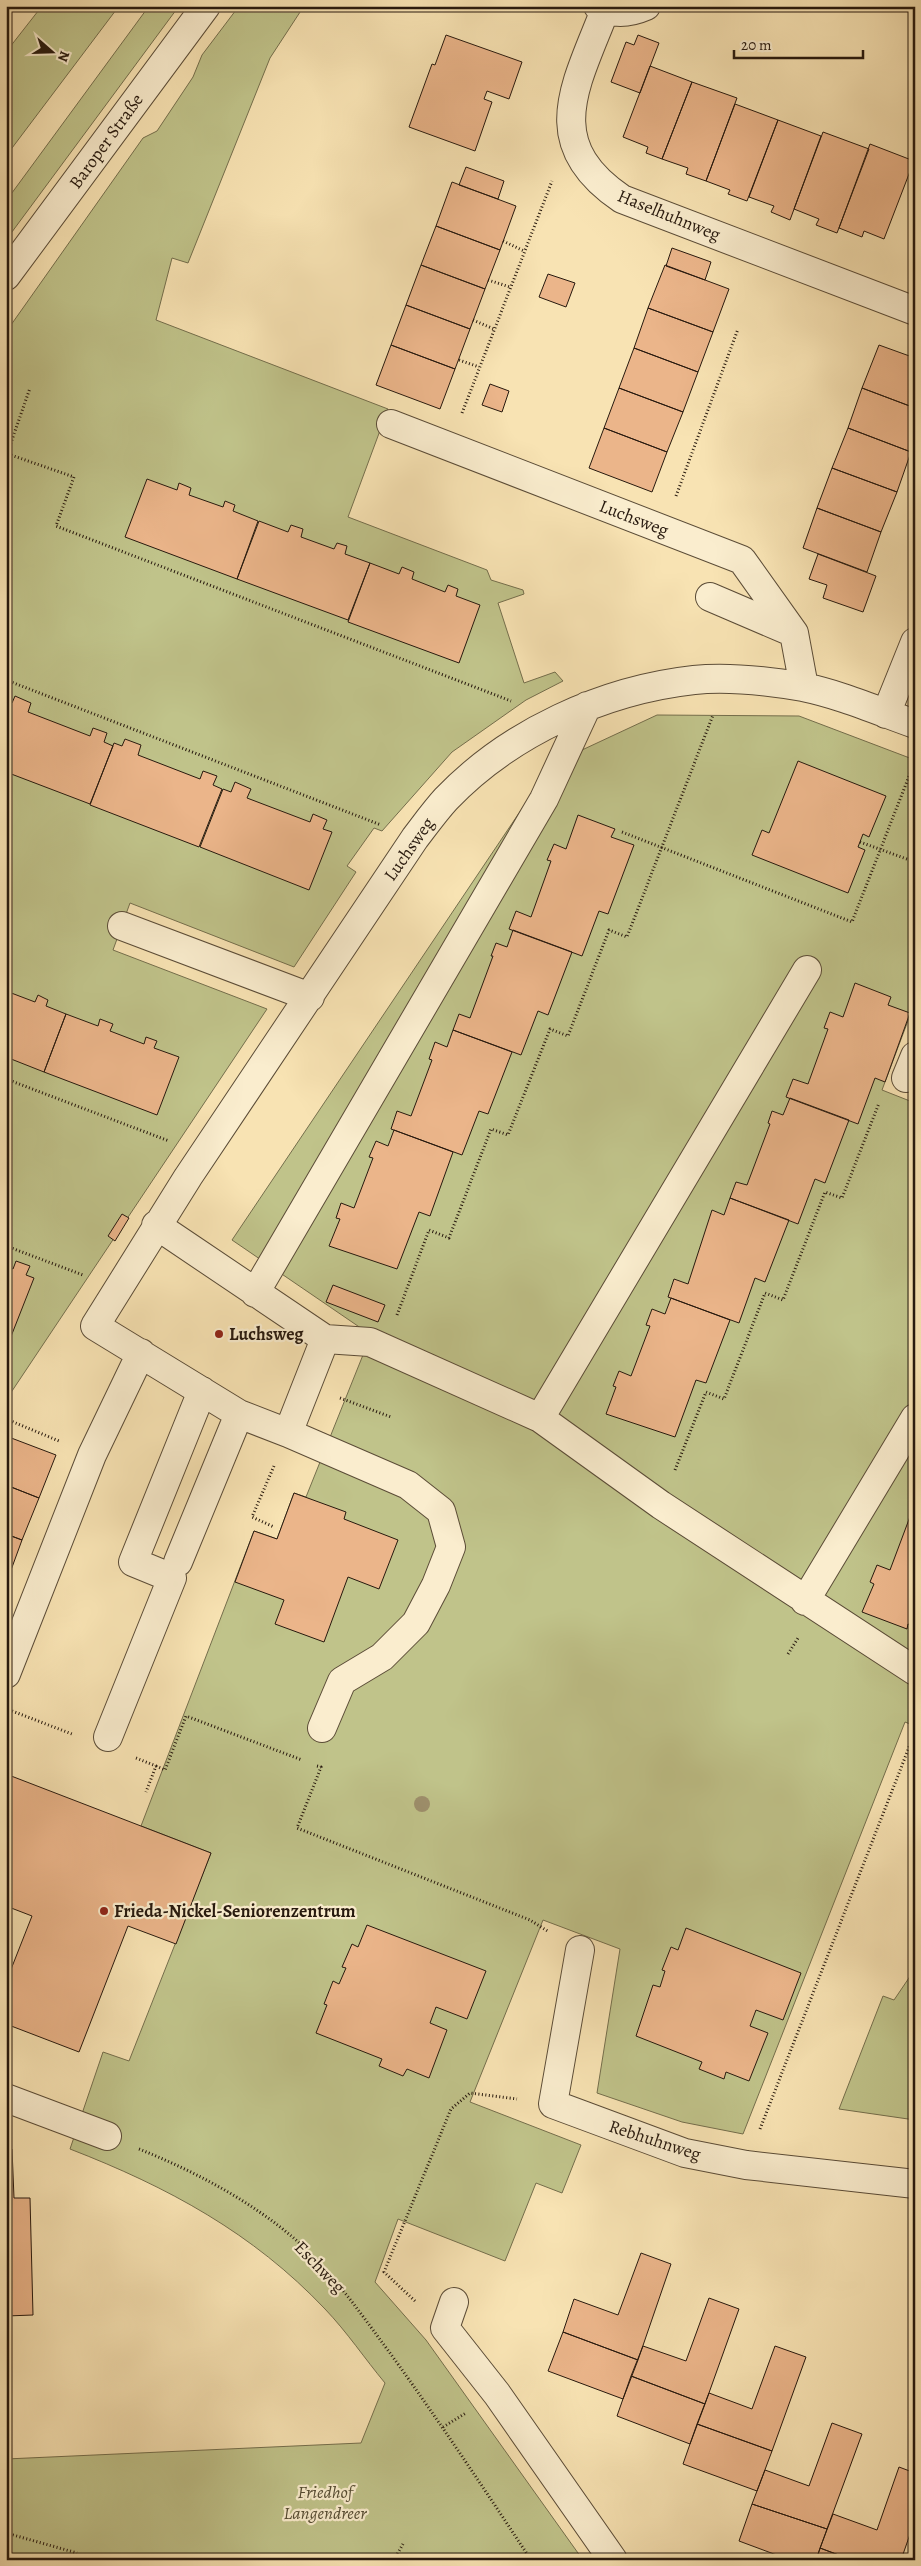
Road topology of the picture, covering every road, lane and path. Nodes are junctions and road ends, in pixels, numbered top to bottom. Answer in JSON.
{"nodes":[{"id":1,"x":206,"y":6,"type":"edge"},
{"id":2,"x":646,"y":6,"type":"edge"},
{"id":3,"x":602,"y":8,"type":"edge"},
{"id":4,"x":552,"y":180,"type":"dead end"},
{"id":5,"x":503,"y":241,"type":"dead end"},
{"id":6,"x":524,"y":251,"type":"junction"},
{"id":7,"x":6,"y":276,"type":"edge"},
{"id":8,"x":488,"y":280,"type":"dead end"},
{"id":9,"x":510,"y":287,"type":"junction"},
{"id":10,"x":915,"y":311,"type":"edge"},
{"id":11,"x":473,"y":320,"type":"dead end"},
{"id":12,"x":494,"y":329,"type":"junction"},
{"id":13,"x":738,"y":329,"type":"dead end"},
{"id":14,"x":459,"y":360,"type":"dead end"},
{"id":15,"x":479,"y":367,"type":"junction"},
{"id":16,"x":30,"y":388,"type":"dead end"},
{"id":17,"x":391,"y":424,"type":"dead end"},
{"id":18,"x":450,"y":446,"type":"junction"},
{"id":19,"x":7,"y":456,"type":"edge"},
{"id":20,"x":664,"y":530,"type":"junction"},
{"id":21,"x":710,"y":597,"type":"dead end"},
{"id":22,"x":794,"y":633,"type":"junction"},
{"id":23,"x":915,"y":642,"type":"edge"},
{"id":24,"x":727,"y":679,"type":"junction"},
{"id":25,"x":6,"y":680,"type":"edge"},
{"id":26,"x":804,"y":687,"type":"junction"},
{"id":27,"x":587,"y":706,"type":"junction"},
{"id":28,"x":886,"y":714,"type":"junction"},
{"id":29,"x":557,"y":719,"type":"junction"},
{"id":30,"x":915,"y":724,"type":"edge"},
{"id":31,"x":915,"y":761,"type":"edge"},
{"id":32,"x":622,"y":832,"type":"dead end"},
{"id":33,"x":415,"y":838,"type":"junction"},
{"id":34,"x":860,"y":842,"type":"dead end"},
{"id":35,"x":661,"y":848,"type":"junction"},
{"id":36,"x":881,"y":850,"type":"junction"},
{"id":37,"x":915,"y":862,"type":"edge"},
{"id":38,"x":122,"y":926,"type":"dead end"},
{"id":39,"x":807,"y":970,"type":"dead end"},
{"id":40,"x":310,"y":997,"type":"junction"},
{"id":41,"x":910,"y":1067,"type":"edge"},
{"id":42,"x":6,"y":1079,"type":"edge"},
{"id":43,"x":188,"y":1177,"type":"junction"},
{"id":44,"x":156,"y":1225,"type":"junction"},
{"id":45,"x":6,"y":1246,"type":"edge"},
{"id":46,"x":130,"y":1266,"type":"junction"},
{"id":47,"x":256,"y":1293,"type":"junction"},
{"id":48,"x":325,"y":1339,"type":"junction"},
{"id":49,"x":384,"y":1348,"type":"junction"},
{"id":50,"x":141,"y":1353,"type":"junction"},
{"id":51,"x":307,"y":1386,"type":"junction"},
{"id":52,"x":202,"y":1390,"type":"junction"},
{"id":53,"x":239,"y":1414,"type":"junction"},
{"id":54,"x":391,"y":1418,"type":"dead end"},
{"id":55,"x":540,"y":1418,"type":"junction"},
{"id":56,"x":915,"y":1418,"type":"edge"},
{"id":57,"x":6,"y":1419,"type":"edge"},
{"id":58,"x":288,"y":1433,"type":"junction"},
{"id":59,"x":92,"y":1455,"type":"junction"},
{"id":60,"x":661,"y":1505,"type":"junction"},
{"id":61,"x":274,"y":1527,"type":"dead end"},
{"id":62,"x":178,"y":1562,"type":"dead end"},
{"id":63,"x":805,"y":1600,"type":"junction"},
{"id":64,"x":915,"y":1671,"type":"edge"},
{"id":65,"x":6,"y":1674,"type":"edge"},
{"id":66,"x":322,"y":1728,"type":"dead end"},
{"id":67,"x":915,"y":1732,"type":"edge"},
{"id":68,"x":108,"y":1737,"type":"dead end"},
{"id":69,"x":308,"y":1763,"type":"dead end"},
{"id":70,"x":314,"y":1765,"type":"dead end"},
{"id":71,"x":156,"y":1766,"type":"dead end"},
{"id":72,"x":580,"y":1950,"type":"joint"},
{"id":73,"x":6,"y":2098,"type":"edge"},
{"id":74,"x":553,"y":2104,"type":"junction"},
{"id":75,"x":107,"y":2136,"type":"joint"},
{"id":76,"x":746,"y":2165,"type":"junction"},
{"id":77,"x":915,"y":2184,"type":"edge"},
{"id":78,"x":384,"y":2272,"type":"dead end"},
{"id":79,"x":454,"y":2302,"type":"dead end"},
{"id":80,"x":6,"y":2533,"type":"edge"},
{"id":81,"x":403,"y":2544,"type":"dead end"},
{"id":82,"x":77,"y":2553,"type":"dead end"},
{"id":83,"x":394,"y":2560,"type":"edge"},
{"id":84,"x":531,"y":2560,"type":"edge"},
{"id":85,"x":613,"y":2560,"type":"edge"}],
"edges":[{"from":1,"to":7,"type":"street","name":"Baroper Straße"},
{"from":2,"to":3,"type":"street","name":"Haselhuhnweg"},
{"from":3,"to":10,"type":"street","name":"Haselhuhnweg"},
{"from":4,"to":6,"type":"path"},
{"from":5,"to":6,"type":"path"},
{"from":6,"to":9,"type":"path"},
{"from":8,"to":9,"type":"path"},
{"from":9,"to":12,"type":"path"},
{"from":11,"to":12,"type":"path"},
{"from":12,"to":15,"type":"path"},
{"from":13,"to":20,"type":"path"},
{"from":14,"to":15,"type":"path"},
{"from":15,"to":18,"type":"path"},
{"from":16,"to":19,"type":"path"},
{"from":17,"to":18,"type":"street","name":"Luchsweg"},
{"from":18,"to":20,"type":"street","name":"Luchsweg"},
{"from":19,"to":29,"type":"path"},
{"from":20,"to":22,"type":"street","name":"Luchsweg"},
{"from":21,"to":22,"type":"street"},
{"from":22,"to":26,"type":"street","name":"Luchsweg"},
{"from":23,"to":28,"type":"street"},
{"from":24,"to":26,"type":"street","name":"Luchsweg"},
{"from":24,"to":27,"type":"street","name":"Luchsweg"},
{"from":24,"to":35,"type":"path"},
{"from":25,"to":33,"type":"path"},
{"from":26,"to":28,"type":"street","name":"Luchsweg"},
{"from":27,"to":29,"type":"street","name":"Luchsweg"},
{"from":27,"to":47,"type":"street"},
{"from":28,"to":30,"type":"street","name":"Luchsweg"},
{"from":29,"to":33,"type":"street","name":"Luchsweg"},
{"from":31,"to":36,"type":"path"},
{"from":32,"to":35,"type":"path"},
{"from":33,"to":40,"type":"street","name":"Luchsweg"},
{"from":34,"to":36,"type":"path"},
{"from":35,"to":36,"type":"path"},
{"from":35,"to":49,"type":"path"},
{"from":36,"to":37,"type":"path"},
{"from":38,"to":40,"type":"street"},
{"from":39,"to":55,"type":"street"},
{"from":40,"to":43,"type":"street","name":"Luchsweg"},
{"from":41,"to":60,"type":"path"},
{"from":42,"to":43,"type":"path"},
{"from":43,"to":44,"type":"street","name":"Luchsweg"},
{"from":44,"to":46,"type":"street","name":"Luchsweg"},
{"from":44,"to":47,"type":"street"},
{"from":45,"to":46,"type":"path"},
{"from":46,"to":50,"type":"street","name":"Luchsweg"},
{"from":47,"to":48,"type":"street"},
{"from":48,"to":49,"type":"street"},
{"from":48,"to":51,"type":"street"},
{"from":49,"to":55,"type":"street"},
{"from":50,"to":52,"type":"street","name":"Luchsweg"},
{"from":50,"to":59,"type":"street"},
{"from":51,"to":54,"type":"path"},
{"from":51,"to":58,"type":"street"},
{"from":52,"to":53,"type":"street","name":"Luchsweg"},
{"from":52,"to":68,"type":"street"},
{"from":53,"to":58,"type":"street","name":"Luchsweg"},
{"from":53,"to":62,"type":"street"},
{"from":55,"to":60,"type":"street"},
{"from":56,"to":63,"type":"street"},
{"from":57,"to":59,"type":"path"},
{"from":58,"to":61,"type":"path"},
{"from":58,"to":66,"type":"street","name":"Luchsweg"},
{"from":59,"to":65,"type":"street"},
{"from":60,"to":63,"type":"street"},
{"from":63,"to":64,"type":"street"},
{"from":67,"to":76,"type":"path"},
{"from":69,"to":71,"type":"path"},
{"from":70,"to":72,"type":"path"},
{"from":72,"to":74,"type":"street"},
{"from":73,"to":75,"type":"street"},
{"from":74,"to":76,"type":"street","name":"Rebhuhnweg"},
{"from":74,"to":78,"type":"path"},
{"from":75,"to":84,"type":"path","name":"Eschweg"},
{"from":76,"to":77,"type":"street","name":"Rebhuhnweg"},
{"from":79,"to":85,"type":"street"},
{"from":80,"to":82,"type":"path"},
{"from":81,"to":83,"type":"path"}]}
